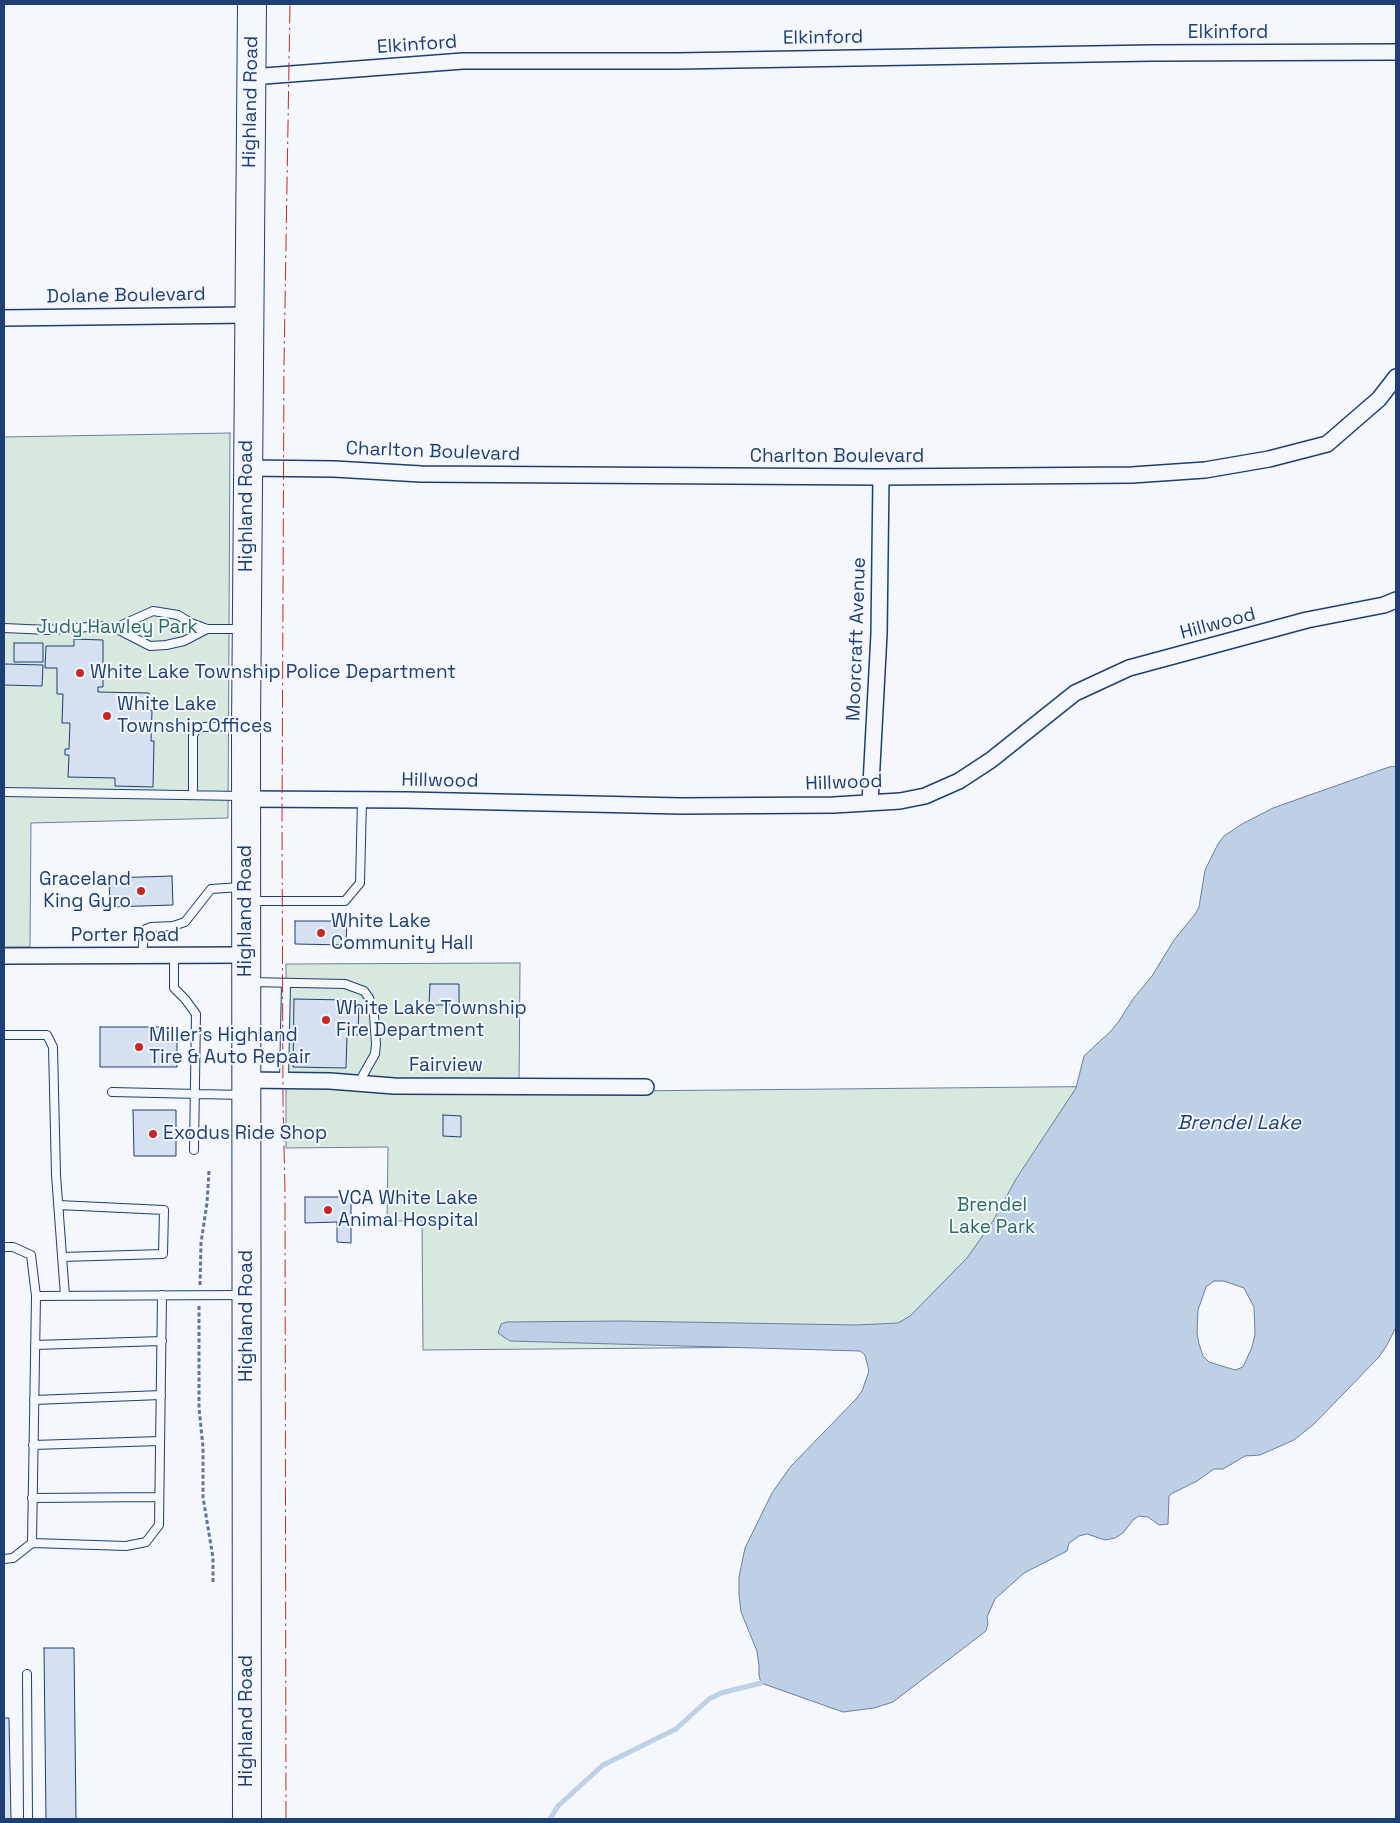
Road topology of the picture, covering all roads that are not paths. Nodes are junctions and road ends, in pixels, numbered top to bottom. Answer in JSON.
{"nodes":[{"id":1,"x":252,"y":4,"type":"edge"},
{"id":2,"x":1396,"y":52,"type":"edge"},
{"id":3,"x":251,"y":78,"type":"junction"},
{"id":4,"x":248,"y":315,"type":"junction"},
{"id":5,"x":4,"y":318,"type":"edge"},
{"id":6,"x":1396,"y":377,"type":"edge"},
{"id":7,"x":247,"y":468,"type":"junction"},
{"id":8,"x":881,"y":477,"type":"junction"},
{"id":9,"x":1396,"y":600,"type":"edge"},
{"id":10,"x":4,"y":628,"type":"edge"},
{"id":11,"x":115,"y":628,"type":"junction"},
{"id":12,"x":207,"y":629,"type":"junction"},
{"id":13,"x":246,"y":629,"type":"junction"},
{"id":14,"x":246,"y":726,"type":"junction"},
{"id":15,"x":4,"y":792,"type":"edge"},
{"id":16,"x":193,"y":795,"type":"junction"},
{"id":17,"x":246,"y":798,"type":"junction"},
{"id":18,"x":362,"y":800,"type":"junction"},
{"id":19,"x":870,"y":803,"type":"junction"},
{"id":20,"x":246,"y":894,"type":"junction"},
{"id":21,"x":246,"y":955,"type":"junction"},
{"id":22,"x":4,"y":956,"type":"edge"},
{"id":23,"x":142,"y":956,"type":"junction"},
{"id":24,"x":174,"y":956,"type":"junction"},
{"id":25,"x":246,"y":982,"type":"junction"},
{"id":26,"x":286,"y":983,"type":"junction"},
{"id":27,"x":4,"y":1036,"type":"edge"},
{"id":28,"x":284,"y":1081,"type":"junction"},
{"id":29,"x":362,"y":1083,"type":"junction"},
{"id":30,"x":646,"y":1087,"type":"dead end"},
{"id":31,"x":246,"y":1088,"type":"junction"},
{"id":32,"x":112,"y":1092,"type":"dead end"},
{"id":33,"x":196,"y":1094,"type":"junction"},
{"id":34,"x":194,"y":1150,"type":"dead end"},
{"id":35,"x":58,"y":1205,"type":"junction"},
{"id":36,"x":4,"y":1247,"type":"edge"},
{"id":37,"x":62,"y":1257,"type":"junction"},
{"id":38,"x":246,"y":1294,"type":"junction"},
{"id":39,"x":162,"y":1295,"type":"junction"},
{"id":40,"x":36,"y":1296,"type":"junction"},
{"id":41,"x":65,"y":1296,"type":"junction"},
{"id":42,"x":162,"y":1340,"type":"junction"},
{"id":43,"x":35,"y":1345,"type":"junction"},
{"id":44,"x":161,"y":1395,"type":"junction"},
{"id":45,"x":34,"y":1400,"type":"junction"},
{"id":46,"x":160,"y":1441,"type":"junction"},
{"id":47,"x":34,"y":1445,"type":"junction"},
{"id":48,"x":159,"y":1496,"type":"junction"},
{"id":49,"x":32,"y":1498,"type":"junction"},
{"id":50,"x":32,"y":1543,"type":"junction"},
{"id":51,"x":4,"y":1559,"type":"edge"},
{"id":52,"x":27,"y":1674,"type":"dead end"},
{"id":53,"x":28,"y":1819,"type":"edge"},
{"id":54,"x":247,"y":1819,"type":"edge"}],
"edges":[{"from":1,"to":3,"type":"highway","name":"Highland Road"},
{"from":2,"to":3,"type":"street","name":"Elkinford"},
{"from":3,"to":4,"type":"highway","name":"Highland Road"},
{"from":4,"to":5,"type":"street","name":"Dolane Boulevard"},
{"from":4,"to":7,"type":"highway","name":"Highland Road"},
{"from":6,"to":8,"type":"street","name":"Charlton Boulevard"},
{"from":7,"to":8,"type":"street","name":"Charlton Boulevard"},
{"from":7,"to":13,"type":"highway","name":"Highland Road"},
{"from":8,"to":19,"type":"street","name":"Moorcraft Avenue"},
{"from":9,"to":19,"type":"street","name":"Hillwood"},
{"from":10,"to":11,"type":"lane"},
{"from":11,"to":12,"type":"lane"},
{"from":11,"to":12,"type":"lane"},
{"from":12,"to":13,"type":"lane"},
{"from":13,"to":14,"type":"highway","name":"Highland Road"},
{"from":14,"to":16,"type":"lane"},
{"from":14,"to":17,"type":"highway","name":"Highland Road"},
{"from":15,"to":16,"type":"lane"},
{"from":16,"to":17,"type":"lane"},
{"from":17,"to":18,"type":"street","name":"Hillwood"},
{"from":17,"to":20,"type":"highway","name":"Highland Road"},
{"from":18,"to":19,"type":"street","name":"Hillwood"},
{"from":18,"to":20,"type":"lane"},
{"from":20,"to":21,"type":"highway","name":"Highland Road"},
{"from":20,"to":23,"type":"lane"},
{"from":21,"to":24,"type":"street","name":"Porter Road"},
{"from":21,"to":25,"type":"highway","name":"Highland Road"},
{"from":22,"to":23,"type":"street","name":"Porter Road"},
{"from":23,"to":24,"type":"street","name":"Porter Road"},
{"from":24,"to":33,"type":"lane"},
{"from":25,"to":26,"type":"lane"},
{"from":25,"to":31,"type":"highway","name":"Highland Road"},
{"from":26,"to":28,"type":"lane"},
{"from":26,"to":29,"type":"lane"},
{"from":27,"to":35,"type":"lane"},
{"from":28,"to":29,"type":"street","name":"Fairview"},
{"from":28,"to":31,"type":"street","name":"Fairview"},
{"from":29,"to":30,"type":"street","name":"Fairview"},
{"from":31,"to":33,"type":"lane"},
{"from":31,"to":38,"type":"highway","name":"Highland Road"},
{"from":32,"to":33,"type":"lane"},
{"from":33,"to":34,"type":"lane"},
{"from":35,"to":37,"type":"lane"},
{"from":35,"to":37,"type":"lane"},
{"from":36,"to":40,"type":"lane"},
{"from":37,"to":41,"type":"lane"},
{"from":38,"to":39,"type":"lane"},
{"from":38,"to":54,"type":"highway","name":"Highland Road"},
{"from":39,"to":41,"type":"lane"},
{"from":39,"to":42,"type":"lane"},
{"from":40,"to":41,"type":"lane"},
{"from":40,"to":43,"type":"lane"},
{"from":42,"to":43,"type":"lane"},
{"from":42,"to":44,"type":"lane"},
{"from":43,"to":45,"type":"lane"},
{"from":44,"to":45,"type":"lane"},
{"from":44,"to":46,"type":"lane"},
{"from":45,"to":47,"type":"lane"},
{"from":46,"to":47,"type":"lane"},
{"from":46,"to":48,"type":"lane"},
{"from":47,"to":49,"type":"lane"},
{"from":48,"to":49,"type":"lane"},
{"from":48,"to":50,"type":"lane"},
{"from":49,"to":50,"type":"lane"},
{"from":50,"to":51,"type":"lane"},
{"from":52,"to":53,"type":"lane"}]}
